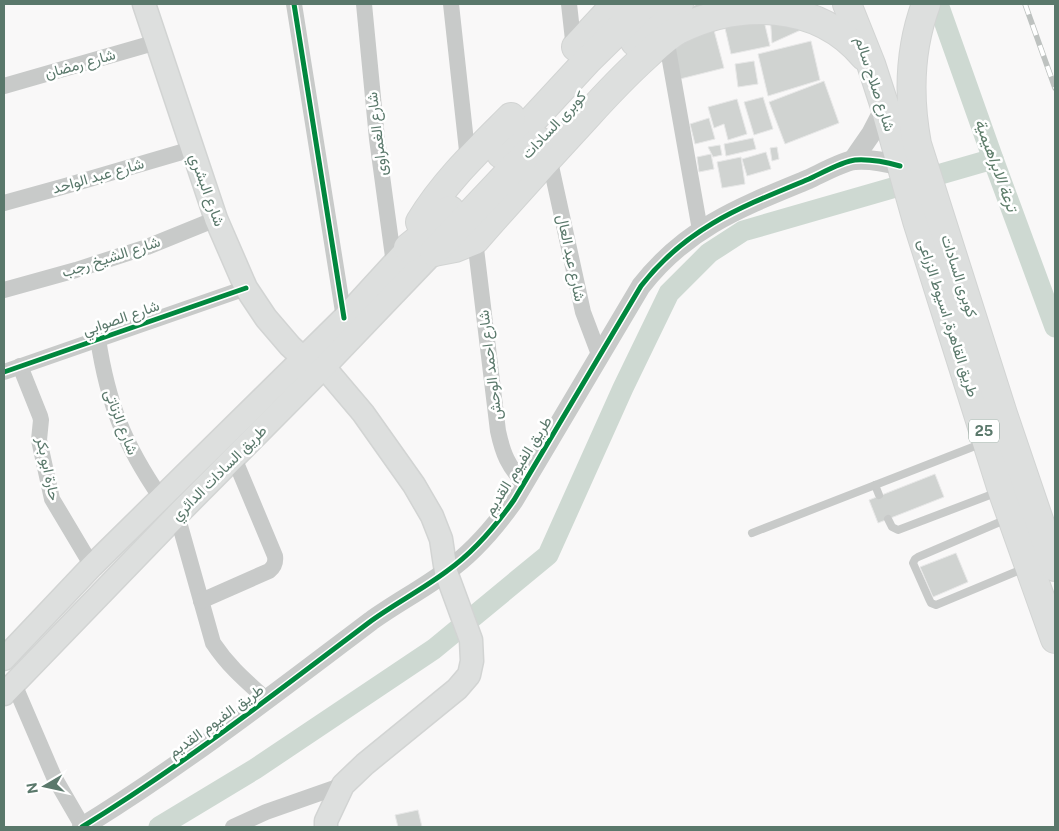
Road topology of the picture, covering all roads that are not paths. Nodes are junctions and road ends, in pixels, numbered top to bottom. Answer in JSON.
{"nodes":[{"id":1,"x":144,"y":4,"type":"edge"},
{"id":2,"x":294,"y":4,"type":"edge"},
{"id":3,"x":364,"y":4,"type":"edge"},
{"id":4,"x":451,"y":4,"type":"edge"},
{"id":5,"x":569,"y":4,"type":"edge"},
{"id":6,"x":616,"y":4,"type":"edge"},
{"id":7,"x":679,"y":4,"type":"edge"},
{"id":8,"x":847,"y":4,"type":"edge"},
{"id":9,"x":926,"y":4,"type":"edge"},
{"id":10,"x":728,"y":7,"type":"edge"},
{"id":11,"x":653,"y":17,"type":"edge"},
{"id":12,"x":157,"y":42,"type":"junction"},
{"id":13,"x":574,"y":49,"type":"junction"},
{"id":14,"x":871,"y":64,"type":"junction"},
{"id":15,"x":4,"y":86,"type":"edge"},
{"id":16,"x":885,"y":106,"type":"junction"},
{"id":17,"x":192,"y":149,"type":"junction"},
{"id":18,"x":549,"y":157,"type":"junction"},
{"id":19,"x":468,"y":160,"type":"junction"},
{"id":20,"x":853,"y":160,"type":"junction"},
{"id":21,"x":900,"y":166,"type":"junction"},
{"id":22,"x":4,"y":203,"type":"edge"},
{"id":23,"x":216,"y":219,"type":"junction"},
{"id":24,"x":700,"y":230,"type":"junction"},
{"id":25,"x":475,"y":240,"type":"junction"},
{"id":26,"x":412,"y":255,"type":"junction"},
{"id":27,"x":246,"y":288,"type":"junction"},
{"id":28,"x":4,"y":290,"type":"edge"},
{"id":29,"x":344,"y":318,"type":"junction"},
{"id":30,"x":98,"y":339,"type":"junction"},
{"id":31,"x":600,"y":357,"type":"junction"},
{"id":32,"x":303,"y":358,"type":"junction"},
{"id":33,"x":20,"y":366,"type":"junction"},
{"id":34,"x":324,"y":367,"type":"junction"},
{"id":35,"x":4,"y":372,"type":"edge"},
{"id":36,"x":987,"y":441,"type":"junction"},
{"id":37,"x":234,"y":458,"type":"junction"},
{"id":38,"x":524,"y":482,"type":"junction"},
{"id":39,"x":875,"y":484,"type":"junction"},
{"id":40,"x":1002,"y":490,"type":"junction"},
{"id":41,"x":879,"y":495,"type":"dead end"},
{"id":42,"x":161,"y":498,"type":"junction"},
{"id":43,"x":178,"y":515,"type":"junction"},
{"id":44,"x":1011,"y":518,"type":"junction"},
{"id":45,"x":888,"y":519,"type":"dead end"},
{"id":46,"x":752,"y":533,"type":"dead end"},
{"id":47,"x":1051,"y":555,"type":"edge"},
{"id":48,"x":92,"y":566,"type":"junction"},
{"id":49,"x":1028,"y":566,"type":"junction"},
{"id":50,"x":446,"y":572,"type":"junction"},
{"id":51,"x":201,"y":601,"type":"junction"},
{"id":52,"x":1055,"y":639,"type":"edge"},
{"id":53,"x":5,"y":652,"type":"edge"},
{"id":54,"x":9,"y":689,"type":"edge"},
{"id":55,"x":267,"y":700,"type":"junction"},
{"id":56,"x":343,"y":785,"type":"junction"},
{"id":57,"x":82,"y":827,"type":"edge"},
{"id":58,"x":233,"y":827,"type":"edge"},
{"id":59,"x":326,"y":827,"type":"edge"}],
"edges":[{"from":1,"to":12,"type":"main road","name":"شارع البشري"},
{"from":2,"to":29,"type":"street"},
{"from":3,"to":26,"type":"street","name":"شارع الغمراوى"},
{"from":4,"to":19,"type":"street"},
{"from":5,"to":13,"type":"street"},
{"from":6,"to":13,"type":"highway"},
{"from":7,"to":11,"type":"highway","name":"كوبرى السادات"},
{"from":8,"to":14,"type":"highway","name":"شارع صلاح سالم"},
{"from":9,"to":47,"type":"highway","name":"كوبرى السادات"},
{"from":10,"to":11,"type":"highway"},
{"from":10,"to":14,"type":"highway"},
{"from":11,"to":18,"type":"highway"},
{"from":11,"to":24,"type":"street"},
{"from":11,"to":26,"type":"highway","name":"كوبرى السادات"},
{"from":12,"to":15,"type":"street","name":"شارع رمضان"},
{"from":12,"to":17,"type":"main road","name":"شارع البشري"},
{"from":13,"to":19,"type":"highway"},
{"from":14,"to":16,"type":"highway","name":"شارع صلاح سالم"},
{"from":16,"to":20,"type":"street"},
{"from":16,"to":21,"type":"highway","name":"شارع صلاح سالم"},
{"from":17,"to":22,"type":"street","name":"شارع عبد الواحد"},
{"from":17,"to":23,"type":"main road","name":"شارع البشري"},
{"from":18,"to":25,"type":"highway"},
{"from":18,"to":31,"type":"street","name":"شارع عبد العال"},
{"from":19,"to":26,"type":"highway"},
{"from":20,"to":21,"type":"street","name":"طريق الفيوم القديم"},
{"from":20,"to":24,"type":"street","name":"طريق الفيوم القديم"},
{"from":21,"to":36,"type":"highway","name":"طريق القاهرة, اسيوط الزراعى","number":"25"},
{"from":23,"to":27,"type":"main road","name":"شارع البشري"},
{"from":23,"to":28,"type":"street","name":"شارع الشيخ رجب"},
{"from":24,"to":31,"type":"street","name":"طريق الفيوم القديم"},
{"from":25,"to":26,"type":"highway"},
{"from":25,"to":38,"type":"street","name":"شارع احمد الوحش"},
{"from":26,"to":29,"type":"main road","name":"طريق السادات الدائري"},
{"from":26,"to":34,"type":"main road","name":"طريق السادات الدائري"},
{"from":27,"to":30,"type":"street","name":"شارع الصوابي"},
{"from":27,"to":32,"type":"main road","name":"شارع البشري"},
{"from":29,"to":32,"type":"main road","name":"طريق السادات الدائري"},
{"from":30,"to":33,"type":"street","name":"شارع الصوابي"},
{"from":30,"to":42,"type":"street","name":"شارع الزناتى"},
{"from":31,"to":38,"type":"street","name":"طريق الفيوم القديم"},
{"from":32,"to":42,"type":"main road","name":"طريق السادات الدائري"},
{"from":33,"to":35,"type":"street","name":"شارع الصوابي"},
{"from":33,"to":48,"type":"street","name":"حارة ابو بكر"},
{"from":34,"to":37,"type":"main road","name":"طريق السادات الدائري"},
{"from":34,"to":50,"type":"main road"},
{"from":36,"to":39,"type":"lane"},
{"from":36,"to":40,"type":"highway","name":"طريق القاهرة, اسيوط الزراعى","number":"25"},
{"from":37,"to":43,"type":"main road","name":"طريق السادات الدائري"},
{"from":37,"to":51,"type":"street"},
{"from":38,"to":50,"type":"street","name":"طريق الفيوم القديم"},
{"from":39,"to":41,"type":"lane"},
{"from":39,"to":46,"type":"lane"},
{"from":40,"to":44,"type":"highway","name":"طريق القاهرة, اسيوط الزراعى","number":"25"},
{"from":40,"to":45,"type":"lane"},
{"from":42,"to":48,"type":"main road","name":"طريق السادات الدائري"},
{"from":43,"to":51,"type":"street"},
{"from":43,"to":54,"type":"main road","name":"طريق السادات الدائري"},
{"from":44,"to":49,"type":"highway","name":"طريق القاهرة, اسيوط الزراعى","number":"25"},
{"from":44,"to":49,"type":"lane"},
{"from":48,"to":53,"type":"main road","name":"طريق السادات الدائري"},
{"from":49,"to":52,"type":"highway","name":"طريق القاهرة, اسيوط الزراعى","number":"25"},
{"from":50,"to":55,"type":"street","name":"طريق الفيوم القديم"},
{"from":50,"to":56,"type":"main road"},
{"from":51,"to":55,"type":"street"},
{"from":54,"to":57,"type":"street"},
{"from":55,"to":57,"type":"street","name":"طريق الفيوم القديم"},
{"from":56,"to":58,"type":"street"},
{"from":56,"to":59,"type":"main road"}]}
